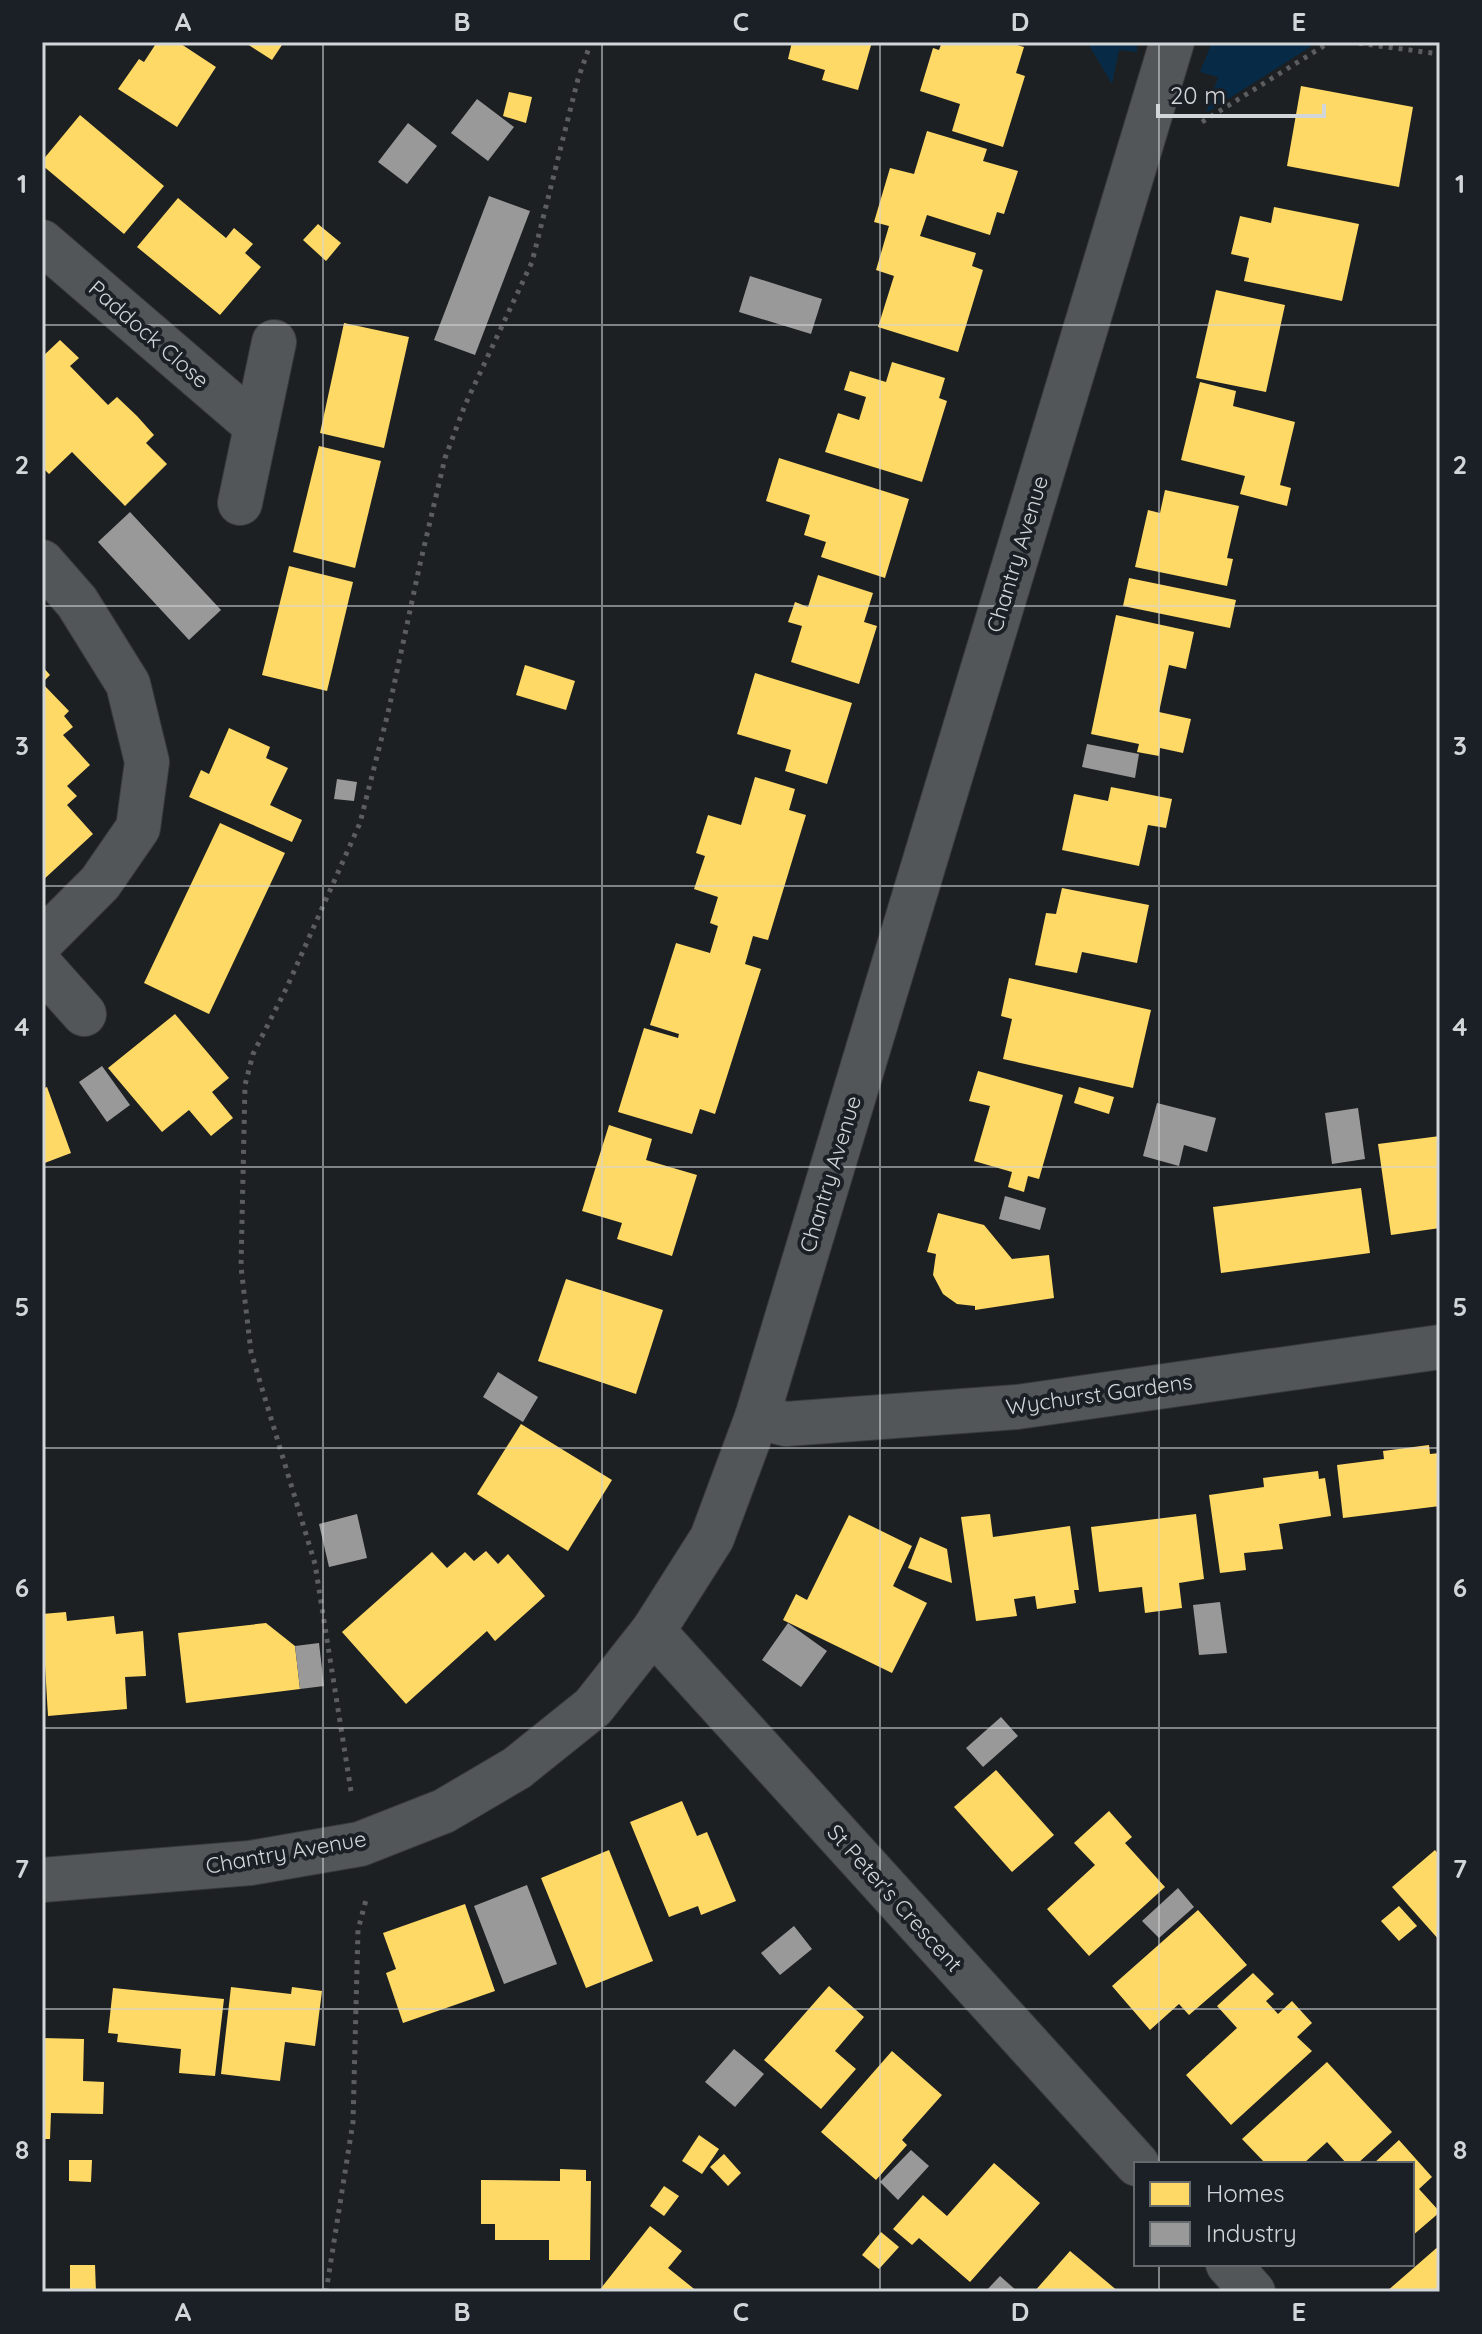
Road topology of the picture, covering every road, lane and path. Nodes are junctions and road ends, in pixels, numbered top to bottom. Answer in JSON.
{"nodes":[{"id":1,"x":591,"y":42,"type":"edge"},
{"id":2,"x":1172,"y":42,"type":"edge"},
{"id":3,"x":1330,"y":42,"type":"edge"},
{"id":4,"x":1349,"y":42,"type":"edge"},
{"id":5,"x":1440,"y":54,"type":"edge"},
{"id":6,"x":1151,"y":109,"type":"junction"},
{"id":7,"x":42,"y":242,"type":"edge"},
{"id":8,"x":274,"y":342,"type":"dead end"},
{"id":9,"x":256,"y":426,"type":"junction"},
{"id":10,"x":240,"y":503,"type":"dead end"},
{"id":11,"x":42,"y":562,"type":"edge"},
{"id":12,"x":42,"y":941,"type":"edge"},
{"id":13,"x":42,"y":967,"type":"edge"},
{"id":14,"x":84,"y":1014,"type":"dead end"},
{"id":15,"x":1440,"y":1347,"type":"edge"},
{"id":16,"x":757,"y":1417,"type":"junction"},
{"id":17,"x":653,"y":1631,"type":"junction"},
{"id":18,"x":360,"y":1844,"type":"junction"},
{"id":19,"x":42,"y":1880,"type":"edge"},
{"id":20,"x":358,"y":1930,"type":"dead end"},
{"id":21,"x":1135,"y":2162,"type":"edge"},
{"id":22,"x":1230,"y":2266,"type":"edge"},
{"id":23,"x":326,"y":2292,"type":"edge"},
{"id":24,"x":1253,"y":2292,"type":"edge"}],
"edges":[{"from":1,"to":18,"type":"path"},
{"from":2,"to":6,"type":"street","name":"Chantry Avenue"},
{"from":3,"to":6,"type":"path"},
{"from":4,"to":5,"type":"path"},
{"from":6,"to":16,"type":"street","name":"Chantry Avenue"},
{"from":7,"to":9,"type":"street","name":"Paddock Close"},
{"from":8,"to":9,"type":"street"},
{"from":9,"to":10,"type":"street"},
{"from":11,"to":12,"type":"street"},
{"from":13,"to":14,"type":"street"},
{"from":15,"to":16,"type":"street","name":"Wychurst Gardens"},
{"from":16,"to":17,"type":"street","name":"Chantry Avenue"},
{"from":17,"to":18,"type":"street","name":"Chantry Avenue"},
{"from":17,"to":21,"type":"street","name":"St Peter's Crescent"},
{"from":18,"to":19,"type":"street","name":"Chantry Avenue"},
{"from":20,"to":23,"type":"path"},
{"from":22,"to":24,"type":"street"}]}
